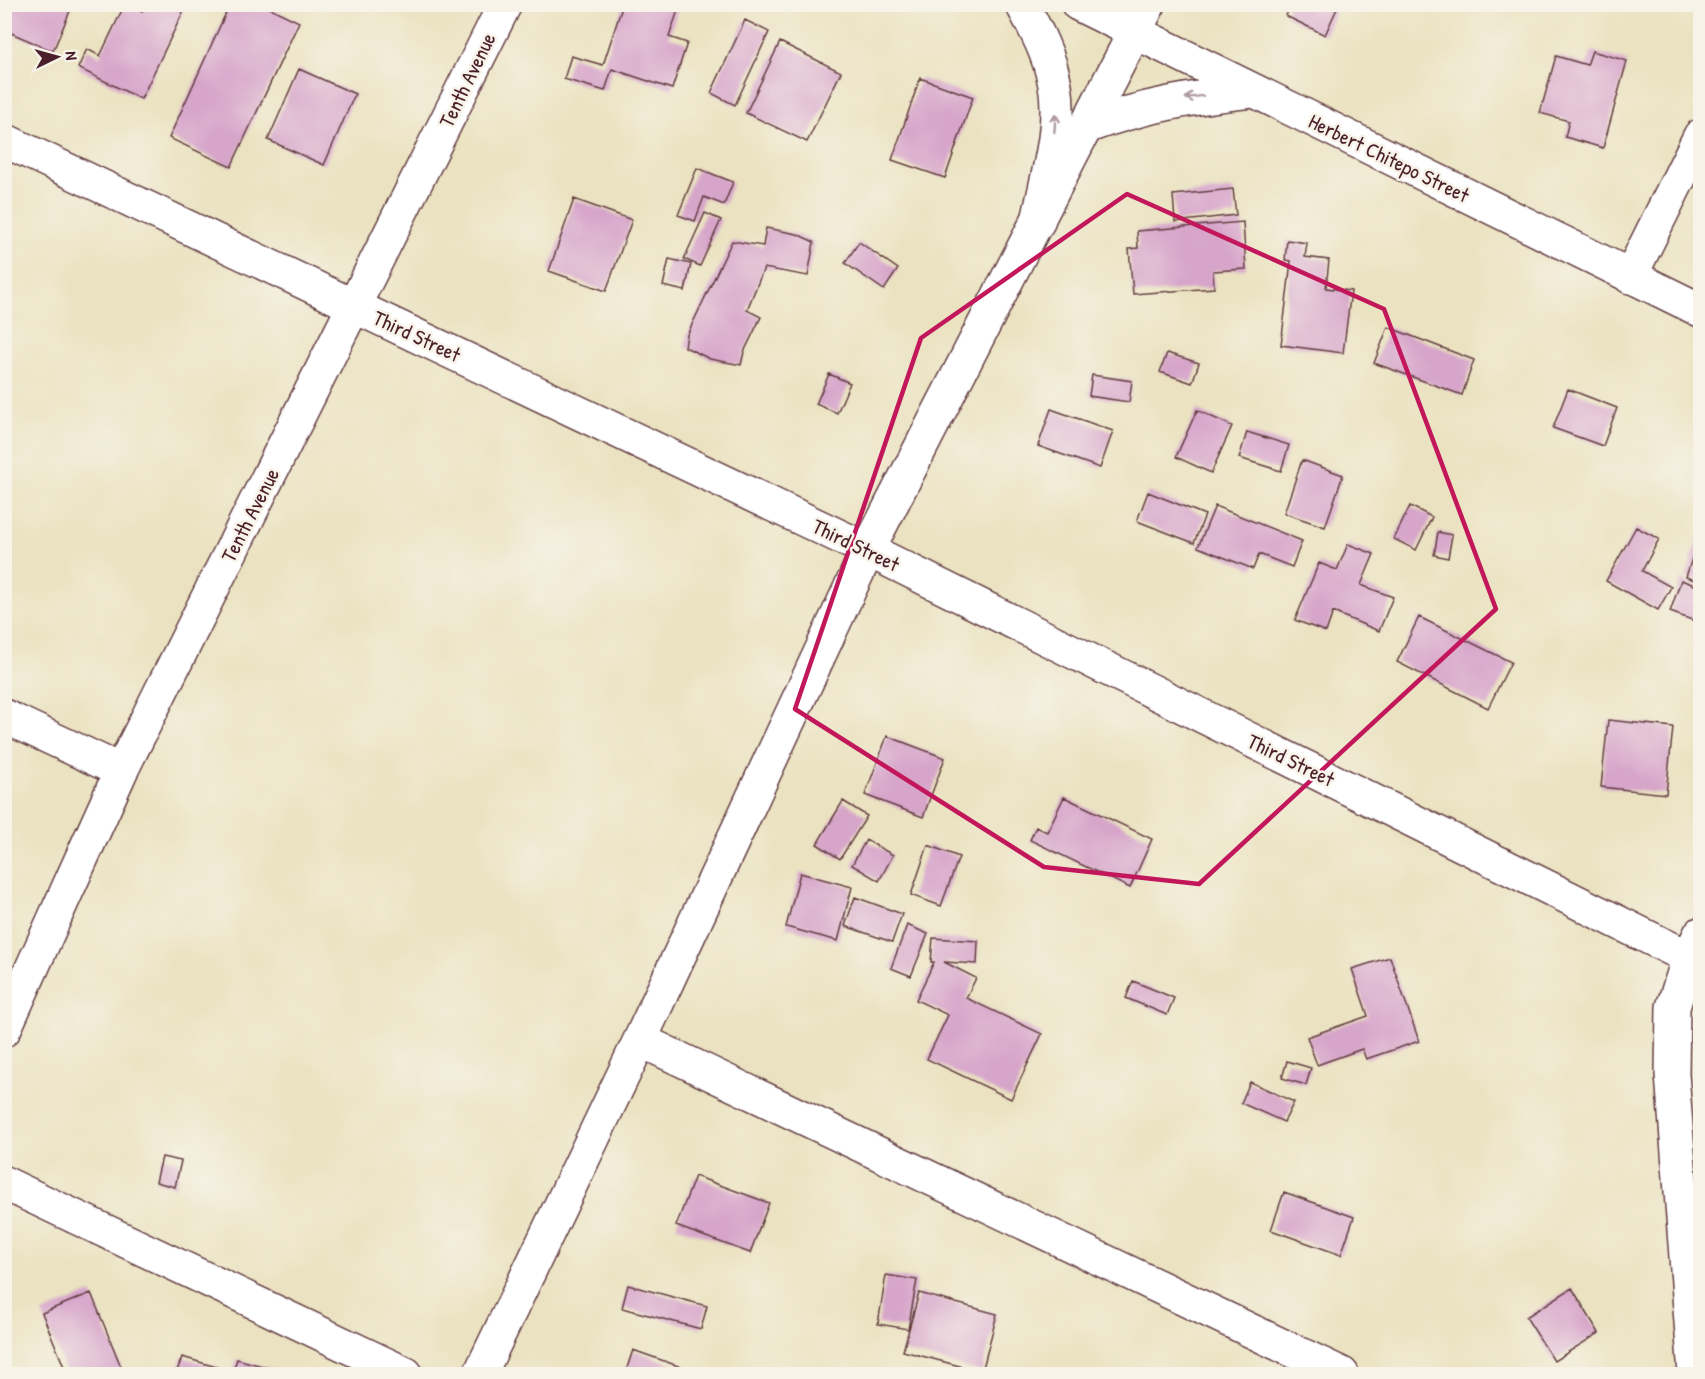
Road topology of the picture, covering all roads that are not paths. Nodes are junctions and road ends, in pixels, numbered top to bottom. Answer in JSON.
{"nodes":[{"id":1,"x":505,"y":4,"type":"edge"},
{"id":2,"x":1022,"y":4,"type":"edge"},
{"id":3,"x":1078,"y":4,"type":"edge"},
{"id":4,"x":1143,"y":19,"type":"edge"},
{"id":5,"x":1252,"y":91,"type":"junction"},
{"id":6,"x":1088,"y":126,"type":"junction"},
{"id":7,"x":1701,"y":136,"type":"edge"},
{"id":8,"x":4,"y":140,"type":"edge"},
{"id":9,"x":1038,"y":222,"type":"junction"},
{"id":10,"x":1630,"y":277,"type":"junction"},
{"id":11,"x":354,"y":307,"type":"junction"},
{"id":12,"x":1701,"y":310,"type":"edge"},
{"id":13,"x":868,"y":550,"type":"junction"},
{"id":14,"x":4,"y":716,"type":"edge"},
{"id":15,"x":121,"y":771,"type":"junction"},
{"id":16,"x":1697,"y":951,"type":"edge"},
{"id":17,"x":4,"y":1030,"type":"edge"},
{"id":18,"x":640,"y":1040,"type":"junction"},
{"id":19,"x":4,"y":1183,"type":"edge"},
{"id":20,"x":406,"y":1374,"type":"edge"},
{"id":21,"x":480,"y":1374,"type":"edge"},
{"id":22,"x":1342,"y":1374,"type":"edge"},
{"id":23,"x":1695,"y":1374,"type":"edge"}],
"edges":[{"from":1,"to":11,"type":"street","name":"Tenth Avenue"},
{"from":9,"to":2,"type":"street","one_way":true},
{"from":3,"to":4,"type":"street","name":"Herbert Chitepo Street"},
{"from":4,"to":5,"type":"street","name":"Herbert Chitepo Street"},
{"from":4,"to":6,"type":"street"},
{"from":5,"to":6,"type":"street","one_way":true},
{"from":5,"to":10,"type":"street","name":"Herbert Chitepo Street"},
{"from":6,"to":9,"type":"street"},
{"from":7,"to":10,"type":"street"},
{"from":8,"to":11,"type":"street","name":"Third Street"},
{"from":9,"to":13,"type":"street"},
{"from":10,"to":12,"type":"street","name":"Herbert Chitepo Street"},
{"from":11,"to":13,"type":"street","name":"Third Street"},
{"from":11,"to":15,"type":"street","name":"Tenth Avenue"},
{"from":13,"to":16,"type":"street","name":"Third Street"},
{"from":13,"to":18,"type":"street"},
{"from":14,"to":15,"type":"street"},
{"from":15,"to":17,"type":"street","name":"Tenth Avenue"},
{"from":16,"to":23,"type":"street"},
{"from":18,"to":21,"type":"street"},
{"from":18,"to":22,"type":"street"},
{"from":19,"to":20,"type":"street"}]}
